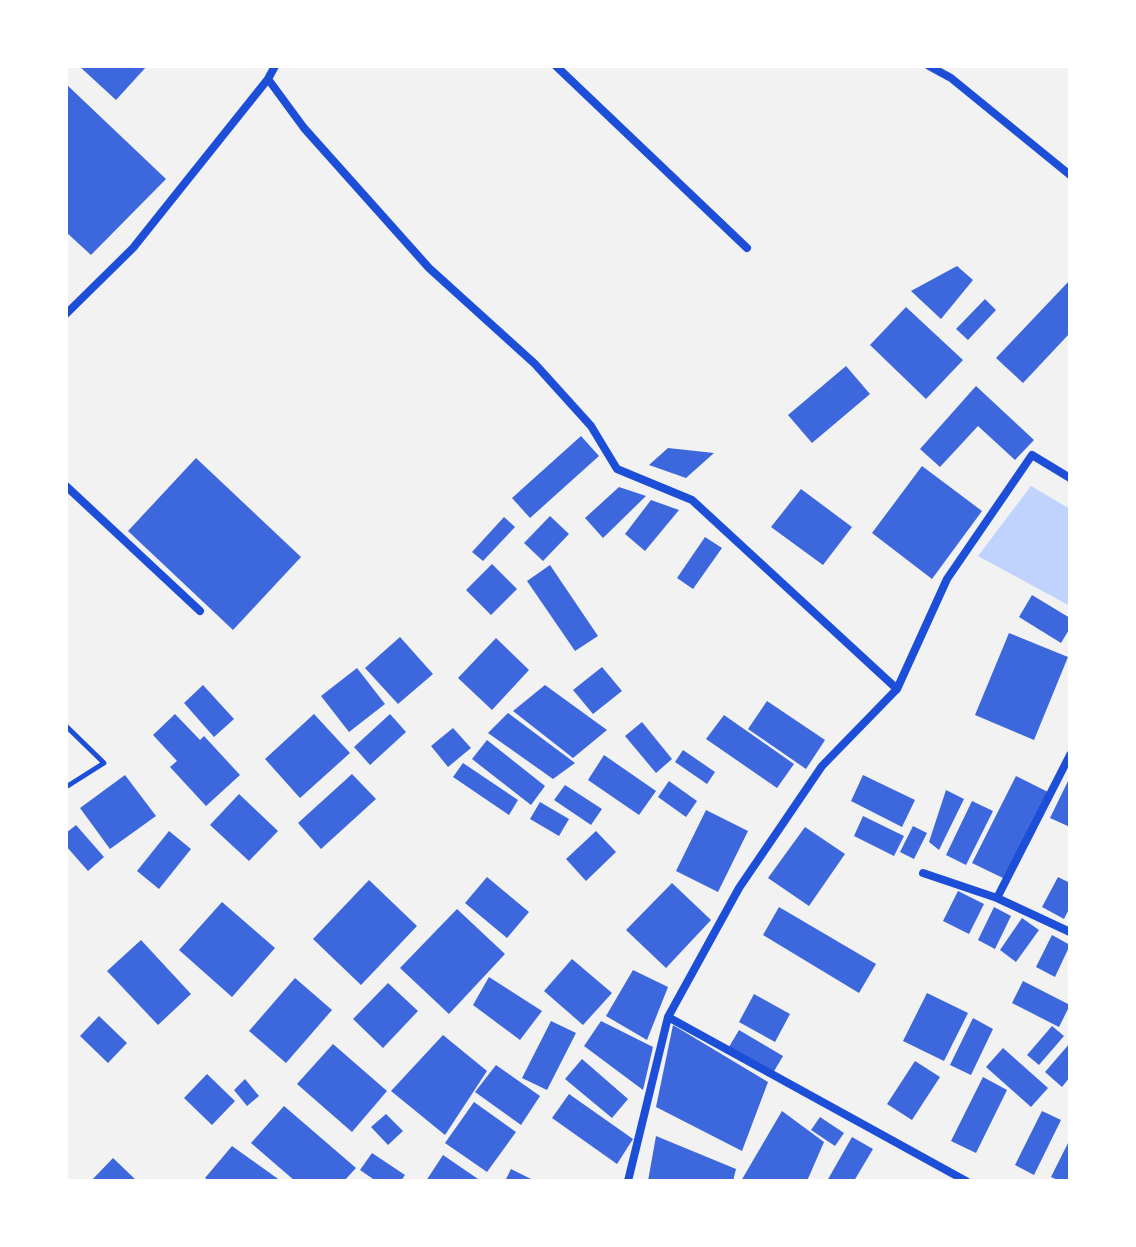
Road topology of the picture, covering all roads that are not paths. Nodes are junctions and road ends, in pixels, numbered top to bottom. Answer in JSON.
{"nodes":[{"id":1,"x":275,"y":66,"type":"edge"},
{"id":2,"x":556,"y":66,"type":"edge"},
{"id":3,"x":929,"y":66,"type":"edge"},
{"id":4,"x":268,"y":79,"type":"junction"},
{"id":5,"x":1070,"y":175,"type":"edge"},
{"id":6,"x":747,"y":248,"type":"dead end"},
{"id":7,"x":66,"y":314,"type":"edge"},
{"id":8,"x":1070,"y":478,"type":"edge"},
{"id":9,"x":66,"y":486,"type":"edge"},
{"id":10,"x":200,"y":611,"type":"dead end"},
{"id":11,"x":897,"y":689,"type":"junction"},
{"id":12,"x":1070,"y":755,"type":"edge"},
{"id":13,"x":923,"y":873,"type":"dead end"},
{"id":14,"x":997,"y":898,"type":"junction"},
{"id":15,"x":1070,"y":932,"type":"edge"},
{"id":16,"x":668,"y":1017,"type":"junction"},
{"id":17,"x":628,"y":1181,"type":"edge"},
{"id":18,"x":966,"y":1181,"type":"edge"}],
"edges":[{"from":1,"to":4,"type":"street"},
{"from":2,"to":6,"type":"street"},
{"from":3,"to":5,"type":"street"},
{"from":4,"to":7,"type":"street"},
{"from":4,"to":11,"type":"street"},
{"from":8,"to":11,"type":"street"},
{"from":9,"to":10,"type":"street"},
{"from":11,"to":16,"type":"street"},
{"from":12,"to":14,"type":"street"},
{"from":13,"to":14,"type":"street"},
{"from":14,"to":15,"type":"street"},
{"from":16,"to":17,"type":"street"},
{"from":16,"to":18,"type":"street"}]}
